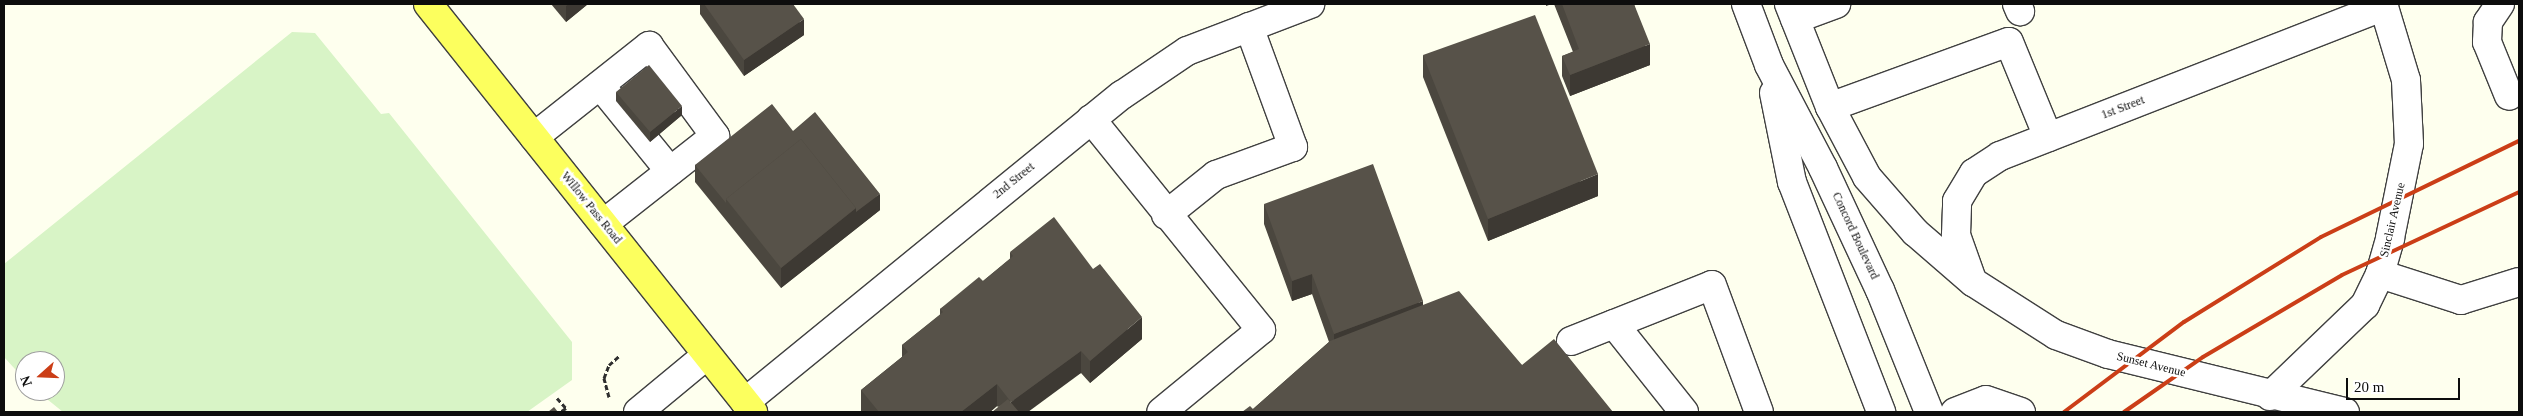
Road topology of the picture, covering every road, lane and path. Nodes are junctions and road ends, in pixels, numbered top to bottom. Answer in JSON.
{"nodes":[{"id":1,"x":428,"y":4,"type":"edge"},
{"id":2,"x":1310,"y":4,"type":"edge"},
{"id":3,"x":1746,"y":4,"type":"edge"},
{"id":4,"x":1836,"y":4,"type":"edge"},
{"id":5,"x":2500,"y":4,"type":"edge"},
{"id":6,"x":2383,"y":5,"type":"edge"},
{"id":7,"x":1792,"y":12,"type":"edge"},
{"id":8,"x":1249,"y":27,"type":"junction"},
{"id":9,"x":1769,"y":65,"type":"junction"},
{"id":10,"x":600,"y":85,"type":"junction"},
{"id":11,"x":2509,"y":96,"type":"dead end"},
{"id":12,"x":1830,"y":107,"type":"junction"},
{"id":13,"x":1092,"y":119,"type":"junction"},
{"id":14,"x":534,"y":137,"type":"junction"},
{"id":15,"x":2048,"y":137,"type":"junction"},
{"id":16,"x":670,"y":171,"type":"junction"},
{"id":17,"x":1166,"y":215,"type":"junction"},
{"id":18,"x":603,"y":224,"type":"junction"},
{"id":19,"x":2380,"y":274,"type":"junction"},
{"id":20,"x":1973,"y":282,"type":"junction"},
{"id":21,"x":2519,"y":282,"type":"edge"},
{"id":22,"x":1614,"y":324,"type":"junction"},
{"id":23,"x":1571,"y":341,"type":"dead end"},
{"id":24,"x":707,"y":355,"type":"junction"},
{"id":25,"x":619,"y":356,"type":"dead end"},
{"id":26,"x":2270,"y":396,"type":"junction"},
{"id":27,"x":557,"y":398,"type":"dead end"},
{"id":28,"x":626,"y":407,"type":"edge"},
{"id":29,"x":749,"y":407,"type":"edge"},
{"id":30,"x":560,"y":412,"type":"edge"},
{"id":31,"x":1161,"y":412,"type":"edge"},
{"id":32,"x":1684,"y":412,"type":"edge"},
{"id":33,"x":1759,"y":412,"type":"edge"},
{"id":34,"x":1881,"y":412,"type":"edge"},
{"id":35,"x":1929,"y":412,"type":"edge"},
{"id":36,"x":1955,"y":412,"type":"edge"},
{"id":37,"x":2021,"y":412,"type":"edge"},
{"id":38,"x":2345,"y":412,"type":"edge"}],
"edges":[{"from":1,"to":14,"type":"main road","name":"Willow Pass Road"},
{"from":2,"to":8,"type":"street","name":"2nd Street"},
{"from":3,"to":9,"type":"street","name":"Concord Boulevard"},
{"from":4,"to":7,"type":"street"},
{"from":5,"to":11,"type":"street"},
{"from":6,"to":15,"type":"street","name":"1st Street"},
{"from":6,"to":19,"type":"street","name":"Sinclair Avenue"},
{"from":7,"to":12,"type":"street"},
{"from":8,"to":13,"type":"street","name":"2nd Street"},
{"from":8,"to":17,"type":"street"},
{"from":9,"to":34,"type":"street","name":"Concord Boulevard"},
{"from":9,"to":35,"type":"street","name":"Concord Boulevard"},
{"from":10,"to":14,"type":"street"},
{"from":10,"to":16,"type":"street"},
{"from":10,"to":16,"type":"street"},
{"from":12,"to":15,"type":"street"},
{"from":12,"to":20,"type":"street"},
{"from":13,"to":17,"type":"street"},
{"from":13,"to":29,"type":"street","name":"2nd Street"},
{"from":14,"to":18,"type":"main road","name":"Willow Pass Road"},
{"from":15,"to":20,"type":"street","name":"1st Street"},
{"from":16,"to":18,"type":"street"},
{"from":17,"to":31,"type":"street"},
{"from":18,"to":24,"type":"main road","name":"Willow Pass Road"},
{"from":19,"to":21,"type":"street"},
{"from":19,"to":26,"type":"street","name":"Sinclair Avenue"},
{"from":20,"to":26,"type":"street","name":"Sunset Avenue"},
{"from":22,"to":23,"type":"street"},
{"from":22,"to":32,"type":"street"},
{"from":22,"to":33,"type":"street"},
{"from":24,"to":28,"type":"street"},
{"from":24,"to":29,"type":"main road","name":"Willow Pass Road"},
{"from":25,"to":28,"type":"path"},
{"from":26,"to":38,"type":"street","name":"Sunset Avenue"},
{"from":27,"to":30,"type":"path"},
{"from":36,"to":37,"type":"street"}]}
